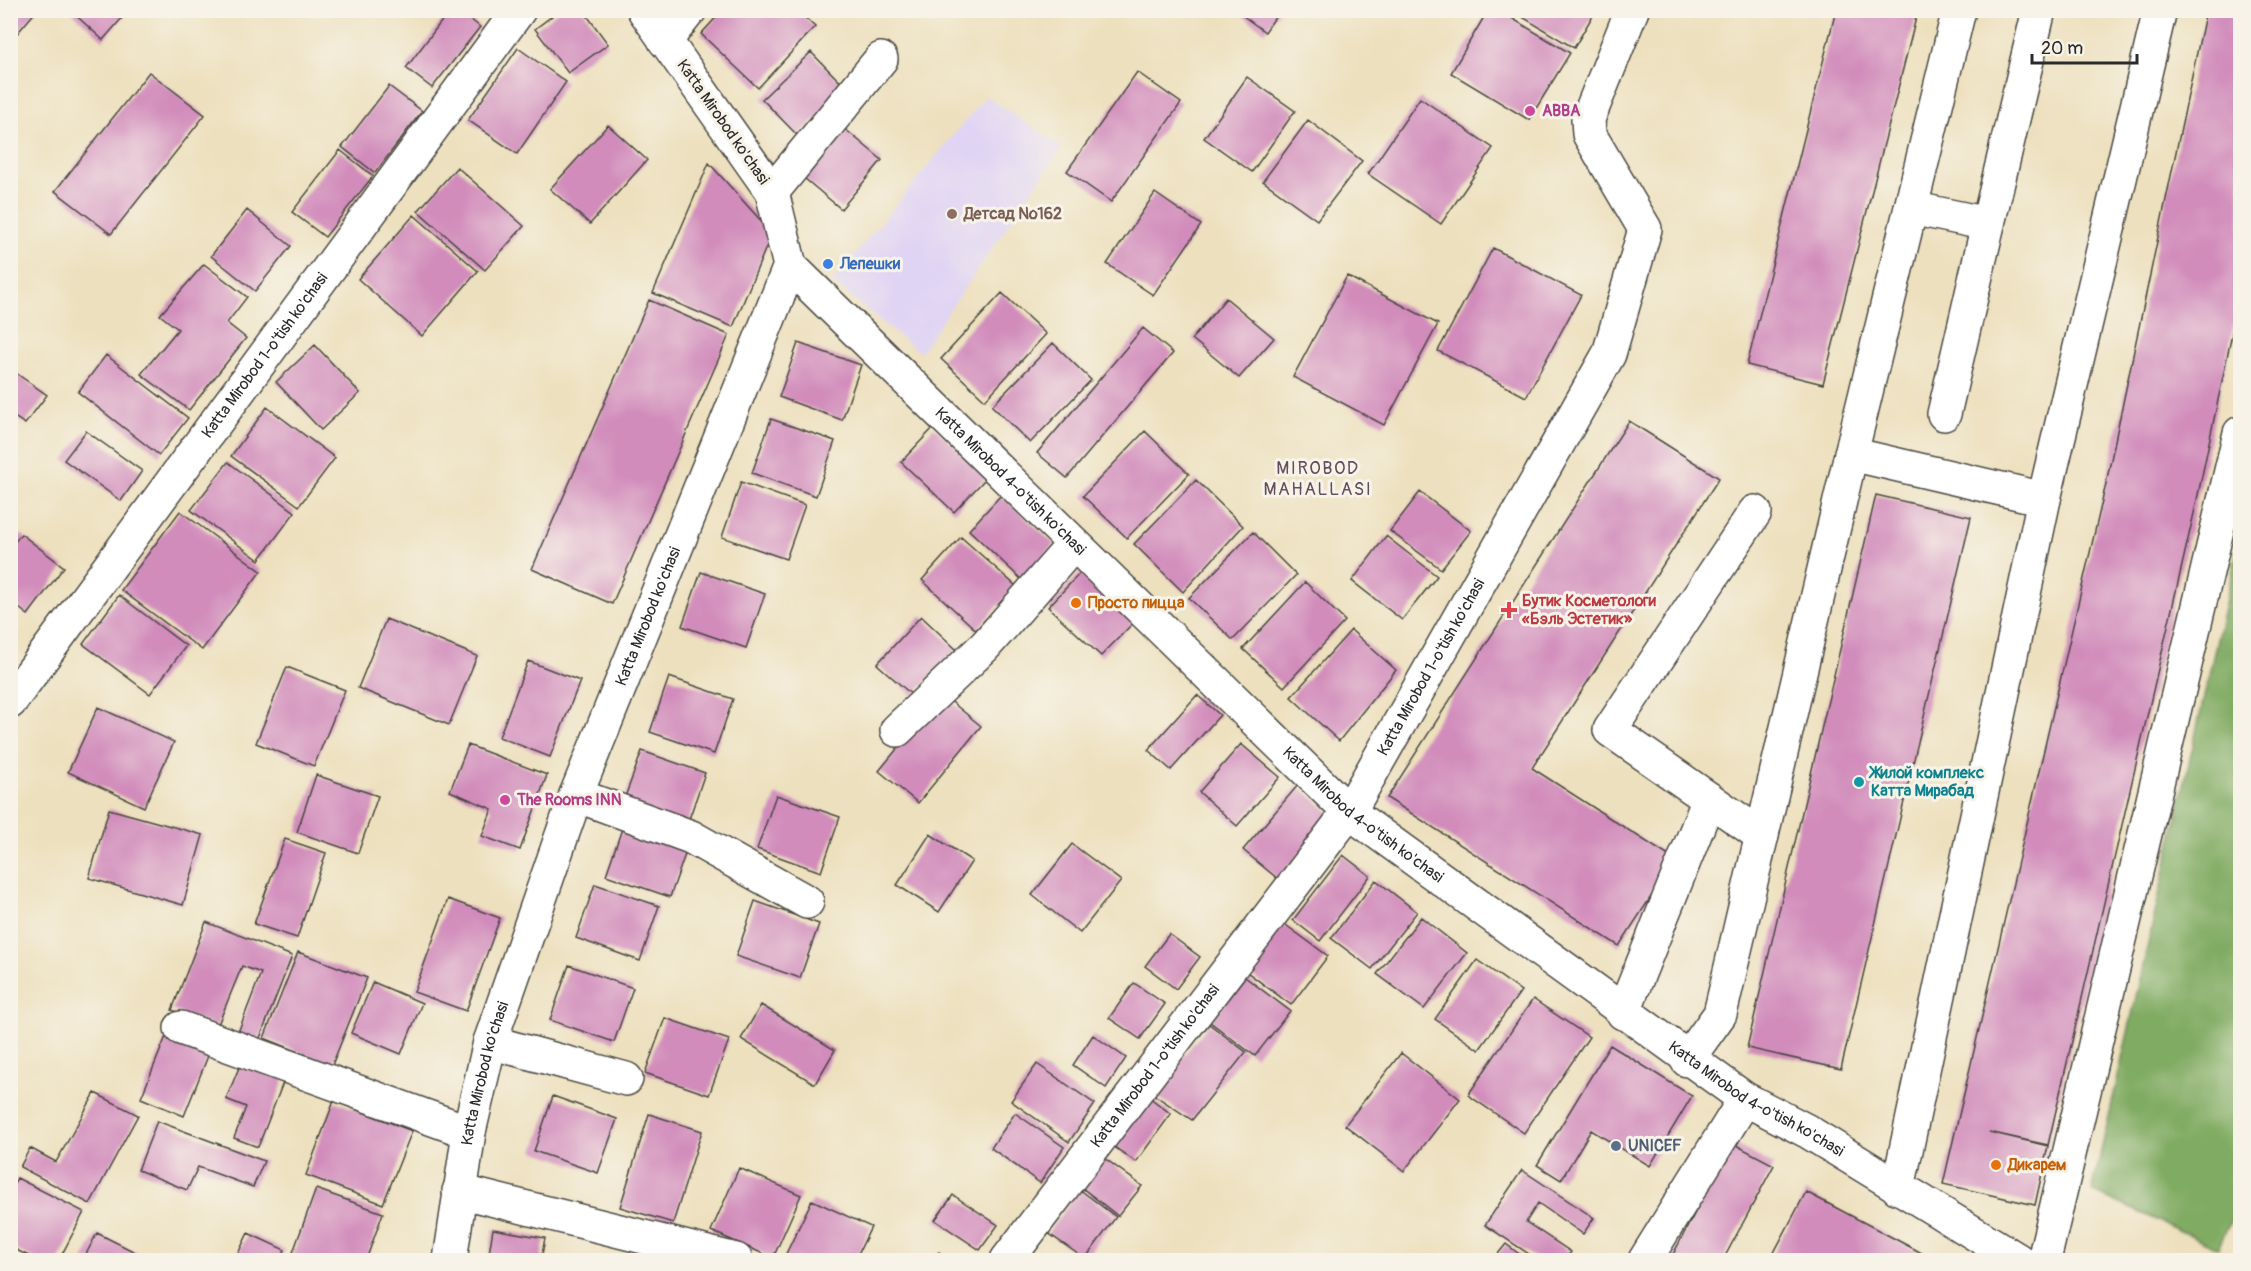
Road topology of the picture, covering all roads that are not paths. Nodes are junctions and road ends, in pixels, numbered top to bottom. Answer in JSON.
{"nodes":[{"id":1,"x":519,"y":10,"type":"edge"},
{"id":2,"x":644,"y":10,"type":"edge"},
{"id":3,"x":690,"y":10,"type":"edge"},
{"id":4,"x":1632,"y":10,"type":"edge"},
{"id":5,"x":1959,"y":10,"type":"edge"},
{"id":6,"x":2039,"y":10,"type":"edge"},
{"id":7,"x":2160,"y":10,"type":"edge"},
{"id":8,"x":665,"y":41,"type":"junction"},
{"id":9,"x":881,"y":58,"type":"dead end"},
{"id":10,"x":772,"y":192,"type":"junction"},
{"id":11,"x":1911,"y":208,"type":"junction"},
{"id":12,"x":1988,"y":224,"type":"junction"},
{"id":13,"x":790,"y":266,"type":"junction"},
{"id":14,"x":1944,"y":414,"type":"dead end"},
{"id":15,"x":2241,"y":433,"type":"edge"},
{"id":16,"x":1851,"y":454,"type":"junction"},
{"id":17,"x":2044,"y":499,"type":"junction"},
{"id":18,"x":1755,"y":512,"type":"dead end"},
{"id":19,"x":1073,"y":545,"type":"junction"},
{"id":20,"x":10,"y":702,"type":"edge"},
{"id":21,"x":897,"y":730,"type":"dead end"},
{"id":22,"x":576,"y":795,"type":"junction"},
{"id":23,"x":1709,"y":800,"type":"junction"},
{"id":24,"x":1349,"y":812,"type":"junction"},
{"id":25,"x":1762,"y":836,"type":"junction"},
{"id":26,"x":807,"y":902,"type":"dead end"},
{"id":27,"x":1623,"y":1012,"type":"junction"},
{"id":28,"x":181,"y":1028,"type":"dead end"},
{"id":29,"x":490,"y":1042,"type":"junction"},
{"id":30,"x":1687,"y":1060,"type":"junction"},
{"id":31,"x":626,"y":1079,"type":"dead end"},
{"id":32,"x":1745,"y":1099,"type":"junction"},
{"id":33,"x":469,"y":1132,"type":"junction"},
{"id":34,"x":1898,"y":1188,"type":"junction"},
{"id":35,"x":459,"y":1191,"type":"junction"},
{"id":36,"x":1014,"y":1258,"type":"edge"},
{"id":37,"x":450,"y":1260,"type":"edge"},
{"id":38,"x":736,"y":1260,"type":"edge"},
{"id":39,"x":1645,"y":1260,"type":"edge"},
{"id":40,"x":2018,"y":1260,"type":"edge"},
{"id":41,"x":2044,"y":1260,"type":"edge"}],
"edges":[{"from":1,"to":20,"type":"street","name":"Katta Mirobod 1-o'tish ko'chasi"},
{"from":2,"to":8,"type":"street","name":"Katta Mirobod ko'chasi"},
{"from":3,"to":8,"type":"street"},
{"from":4,"to":24,"type":"street","name":"Katta Mirobod 1-o'tish ko'chasi"},
{"from":5,"to":11,"type":"street"},
{"from":6,"to":12,"type":"street"},
{"from":7,"to":17,"type":"street"},
{"from":8,"to":10,"type":"street","name":"Katta Mirobod ko'chasi"},
{"from":9,"to":10,"type":"street"},
{"from":10,"to":13,"type":"street","name":"Katta Mirobod ko'chasi"},
{"from":11,"to":12,"type":"street"},
{"from":11,"to":16,"type":"street"},
{"from":12,"to":14,"type":"street"},
{"from":13,"to":19,"type":"street","name":"Katta Mirobod 4-o'tish ko'chasi"},
{"from":13,"to":22,"type":"street","name":"Katta Mirobod ko'chasi"},
{"from":15,"to":41,"type":"street"},
{"from":16,"to":17,"type":"street"},
{"from":16,"to":25,"type":"street"},
{"from":17,"to":34,"type":"street"},
{"from":18,"to":23,"type":"street"},
{"from":19,"to":21,"type":"street"},
{"from":19,"to":24,"type":"street","name":"Katta Mirobod 4-o'tish ko'chasi"},
{"from":22,"to":26,"type":"street"},
{"from":22,"to":29,"type":"street","name":"Katta Mirobod ko'chasi"},
{"from":23,"to":25,"type":"street"},
{"from":23,"to":27,"type":"street"},
{"from":24,"to":27,"type":"street","name":"Katta Mirobod 4-o'tish ko'chasi"},
{"from":24,"to":36,"type":"street","name":"Katta Mirobod 1-o'tish ko'chasi"},
{"from":25,"to":30,"type":"street"},
{"from":27,"to":30,"type":"street","name":"Katta Mirobod 4-o'tish ko'chasi"},
{"from":28,"to":33,"type":"street"},
{"from":29,"to":31,"type":"street"},
{"from":29,"to":33,"type":"street","name":"Katta Mirobod ko'chasi"},
{"from":30,"to":32,"type":"street","name":"Katta Mirobod 4-o'tish ko'chasi"},
{"from":32,"to":34,"type":"street","name":"Katta Mirobod 4-o'tish ko'chasi"},
{"from":32,"to":39,"type":"street"},
{"from":33,"to":35,"type":"street","name":"Katta Mirobod ko'chasi"},
{"from":34,"to":40,"type":"street","name":"Katta Mirobod 4-o'tish ko'chasi"},
{"from":35,"to":37,"type":"street","name":"Katta Mirobod ko'chasi"},
{"from":35,"to":38,"type":"street"}]}
